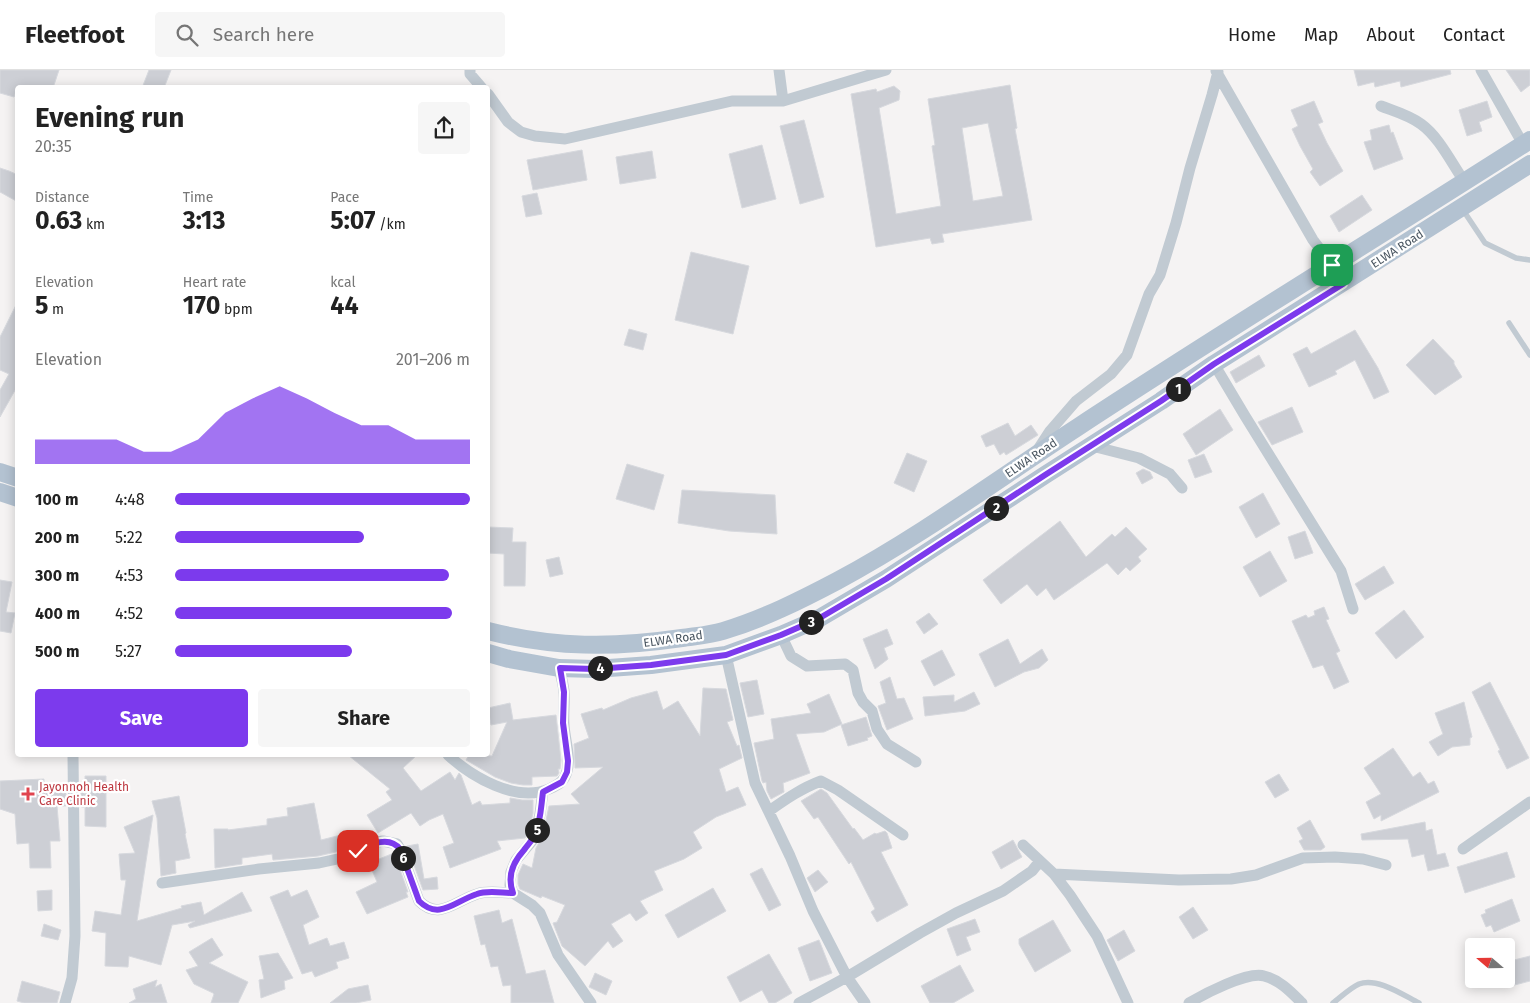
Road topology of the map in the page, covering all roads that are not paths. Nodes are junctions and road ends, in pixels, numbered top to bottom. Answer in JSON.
{"nodes":[{"id":1,"x":470,"y":70,"type":"edge"},
{"id":2,"x":780,"y":70,"type":"edge"},
{"id":3,"x":886,"y":70,"type":"edge"},
{"id":4,"x":1481,"y":70,"type":"edge"},
{"id":5,"x":1216,"y":71,"type":"edge"},
{"id":6,"x":479,"y":85,"type":"edge"},
{"id":7,"x":490,"y":97,"type":"edge"},
{"id":8,"x":783,"y":101,"type":"junction"},
{"id":9,"x":1381,"y":106,"type":"dead end"},
{"id":10,"x":1527,"y":142,"type":"edge"},
{"id":11,"x":1530,"y":164,"type":"edge"},
{"id":12,"x":1464,"y":181,"type":"junction"},
{"id":13,"x":1462,"y":208,"type":"junction"},
{"id":14,"x":1530,"y":260,"type":"edge"},
{"id":15,"x":1332,"y":265,"type":"junction"},
{"id":16,"x":1343,"y":284,"type":"junction"},
{"id":17,"x":1509,"y":323,"type":"dead end"},
{"id":18,"x":1530,"y":355,"type":"edge"},
{"id":19,"x":1214,"y":364,"type":"junction"},
{"id":20,"x":1092,"y":446,"type":"junction"},
{"id":21,"x":1033,"y":456,"type":"junction"},
{"id":22,"x":0,"y":472,"type":"edge"},
{"id":23,"x":15,"y":477,"type":"edge"},
{"id":24,"x":1182,"y":488,"type":"dead end"},
{"id":25,"x":0,"y":492,"type":"edge"},
{"id":26,"x":15,"y":497,"type":"edge"},
{"id":27,"x":1352,"y":609,"type":"dead end"},
{"id":28,"x":490,"y":631,"type":"edge"},
{"id":29,"x":781,"y":635,"type":"junction"},
{"id":30,"x":490,"y":654,"type":"edge"},
{"id":31,"x":726,"y":655,"type":"junction"},
{"id":32,"x":560,"y":668,"type":"junction"},
{"id":33,"x":73,"y":757,"type":"edge"},
{"id":34,"x":451,"y":757,"type":"edge"},
{"id":35,"x":916,"y":762,"type":"dead end"},
{"id":36,"x":543,"y":792,"type":"junction"},
{"id":37,"x":1530,"y":802,"type":"edge"},
{"id":38,"x":769,"y":811,"type":"junction"},
{"id":39,"x":902,"y":835,"type":"dead end"},
{"id":40,"x":1023,"y":845,"type":"dead end"},
{"id":41,"x":1463,"y":849,"type":"dead end"},
{"id":42,"x":1040,"y":861,"type":"junction"},
{"id":43,"x":1386,"y":866,"type":"dead end"},
{"id":44,"x":1054,"y":874,"type":"junction"},
{"id":45,"x":162,"y":883,"type":"dead end"},
{"id":46,"x":513,"y":893,"type":"junction"},
{"id":47,"x":847,"y":977,"type":"junction"},
{"id":48,"x":64,"y":1003,"type":"edge"},
{"id":49,"x":591,"y":1003,"type":"edge"},
{"id":50,"x":799,"y":1003,"type":"edge"},
{"id":51,"x":865,"y":1003,"type":"edge"},
{"id":52,"x":1128,"y":1003,"type":"edge"},
{"id":53,"x":1189,"y":1003,"type":"edge"},
{"id":54,"x":1302,"y":1003,"type":"edge"},
{"id":55,"x":1333,"y":1003,"type":"edge"},
{"id":56,"x":1419,"y":1003,"type":"edge"}],
"edges":[{"from":1,"to":6,"type":"street"},
{"from":2,"to":8,"type":"street"},
{"from":3,"to":8,"type":"street"},
{"from":4,"to":10,"type":"street"},
{"from":5,"to":15,"type":"street"},
{"from":5,"to":21,"type":"street"},
{"from":7,"to":8,"type":"street"},
{"from":9,"to":12,"type":"street"},
{"from":10,"to":12,"type":"main road","name":"ELWA Road"},
{"from":11,"to":13,"type":"main road","name":"ELWA Road"},
{"from":12,"to":15,"type":"main road","name":"ELWA Road"},
{"from":13,"to":14,"type":"lane"},
{"from":13,"to":16,"type":"main road","name":"ELWA Road"},
{"from":15,"to":16,"type":"street"},
{"from":15,"to":21,"type":"main road","name":"ELWA Road"},
{"from":16,"to":19,"type":"main road","name":"ELWA Road"},
{"from":17,"to":18,"type":"lane"},
{"from":19,"to":20,"type":"main road","name":"ELWA Road"},
{"from":19,"to":27,"type":"street"},
{"from":20,"to":24,"type":"street"},
{"from":20,"to":29,"type":"main road","name":"ELWA Road"},
{"from":21,"to":28,"type":"main road","name":"ELWA Road"},
{"from":22,"to":23,"type":"main road"},
{"from":25,"to":26,"type":"main road"},
{"from":29,"to":31,"type":"main road","name":"ELWA Road"},
{"from":29,"to":35,"type":"street"},
{"from":30,"to":32,"type":"main road","name":"ELWA Road"},
{"from":31,"to":32,"type":"main road","name":"ELWA Road"},
{"from":31,"to":38,"type":"street"},
{"from":32,"to":36,"type":"street"},
{"from":33,"to":48,"type":"street"},
{"from":34,"to":36,"type":"street"},
{"from":36,"to":46,"type":"street"},
{"from":37,"to":41,"type":"street"},
{"from":38,"to":39,"type":"street"},
{"from":38,"to":47,"type":"street"},
{"from":40,"to":42,"type":"street"},
{"from":42,"to":44,"type":"street"},
{"from":42,"to":47,"type":"street"},
{"from":43,"to":44,"type":"street"},
{"from":44,"to":52,"type":"street"},
{"from":45,"to":46,"type":"street"},
{"from":46,"to":49,"type":"street"},
{"from":47,"to":50,"type":"street"},
{"from":47,"to":51,"type":"street"},
{"from":53,"to":54,"type":"street"},
{"from":55,"to":56,"type":"lane"}]}
